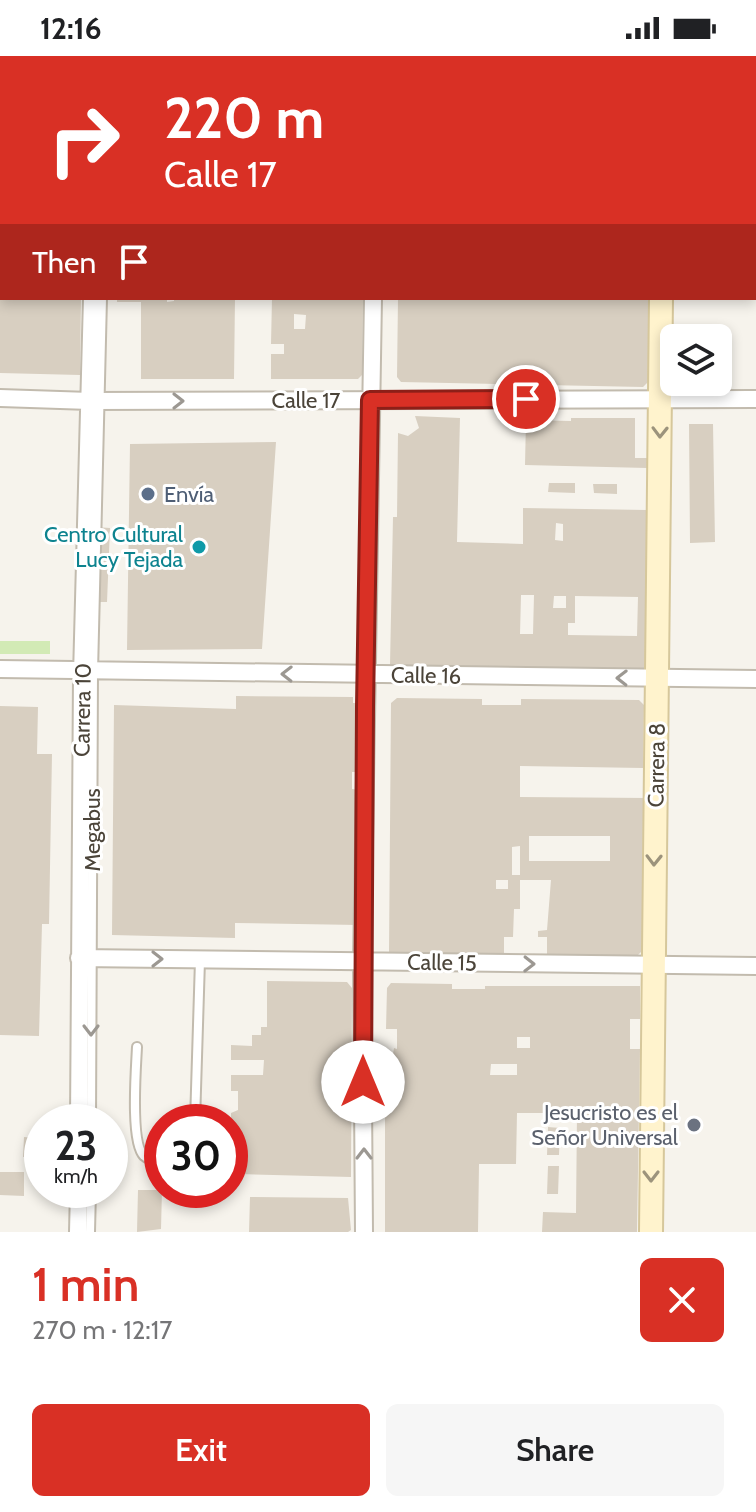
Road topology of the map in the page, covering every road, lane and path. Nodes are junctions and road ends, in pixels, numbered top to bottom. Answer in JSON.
{"nodes":[{"id":1,"x":92,"y":300,"type":"edge"},
{"id":2,"x":102,"y":300,"type":"edge"},
{"id":3,"x":373,"y":300,"type":"edge"},
{"id":4,"x":661,"y":300,"type":"edge"},
{"id":5,"x":0,"y":398,"type":"edge"},
{"id":6,"x":660,"y":399,"type":"junction"},
{"id":7,"x":756,"y":399,"type":"edge"},
{"id":8,"x":370,"y":400,"type":"junction"},
{"id":9,"x":95,"y":401,"type":"junction"},
{"id":10,"x":0,"y":669,"type":"edge"},
{"id":11,"x":88,"y":672,"type":"junction"},
{"id":12,"x":365,"y":675,"type":"junction"},
{"id":13,"x":657,"y":679,"type":"junction"},
{"id":14,"x":756,"y":679,"type":"edge"},
{"id":15,"x":85,"y":958,"type":"junction"},
{"id":16,"x":200,"y":959,"type":"junction"},
{"id":17,"x":362,"y":962,"type":"junction"},
{"id":18,"x":652,"y":965,"type":"junction"},
{"id":19,"x":756,"y":966,"type":"edge"},
{"id":20,"x":137,"y":1047,"type":"dead end"},
{"id":21,"x":80,"y":1104,"type":"edge"},
{"id":22,"x":90,"y":1104,"type":"edge"},
{"id":23,"x":196,"y":1104,"type":"edge"},
{"id":24,"x":144,"y":1155,"type":"edge"},
{"id":25,"x":79,"y":1208,"type":"edge"},
{"id":26,"x":91,"y":1208,"type":"edge"},
{"id":27,"x":78,"y":1232,"type":"edge"},
{"id":28,"x":90,"y":1232,"type":"edge"},
{"id":29,"x":364,"y":1232,"type":"edge"},
{"id":30,"x":651,"y":1232,"type":"edge"}],
"edges":[{"from":1,"to":9,"type":"street","name":"Carrera 10"},
{"from":2,"to":9,"type":"lane"},
{"from":3,"to":8,"type":"street"},
{"from":4,"to":6,"type":"main road","name":"Carrera 8"},
{"from":5,"to":9,"type":"street","name":"Calle 17"},
{"from":6,"to":7,"type":"street","name":"Calle 17"},
{"from":6,"to":8,"type":"street","name":"Calle 17"},
{"from":6,"to":13,"type":"main road","name":"Carrera 8","one_way":true},
{"from":9,"to":8,"type":"street","name":"Calle 17","one_way":true},
{"from":8,"to":12,"type":"street"},
{"from":9,"to":11,"type":"street","name":"Carrera 10"},
{"from":10,"to":11,"type":"street","name":"Calle 16"},
{"from":12,"to":11,"type":"street","name":"Calle 16","one_way":true},
{"from":11,"to":15,"type":"street","name":"Carrera 10"},
{"from":13,"to":12,"type":"street","name":"Calle 16","one_way":true},
{"from":12,"to":17,"type":"street"},
{"from":13,"to":14,"type":"street","name":"Calle 16"},
{"from":13,"to":18,"type":"main road","name":"Carrera 8","one_way":true},
{"from":15,"to":16,"type":"street","name":"Calle 15","one_way":true},
{"from":15,"to":21,"type":"street","name":"Carrera 10"},
{"from":15,"to":22,"type":"lane","one_way":true},
{"from":16,"to":17,"type":"street","name":"Calle 15"},
{"from":16,"to":23,"type":"lane"},
{"from":17,"to":18,"type":"street","name":"Calle 15","one_way":true},
{"from":29,"to":17,"type":"street","one_way":true},
{"from":18,"to":19,"type":"street","name":"Calle 15"},
{"from":18,"to":30,"type":"main road","name":"Carrera 8","one_way":true},
{"from":20,"to":24,"type":"lane"},
{"from":25,"to":27,"type":"street"},
{"from":26,"to":28,"type":"lane"}]}
